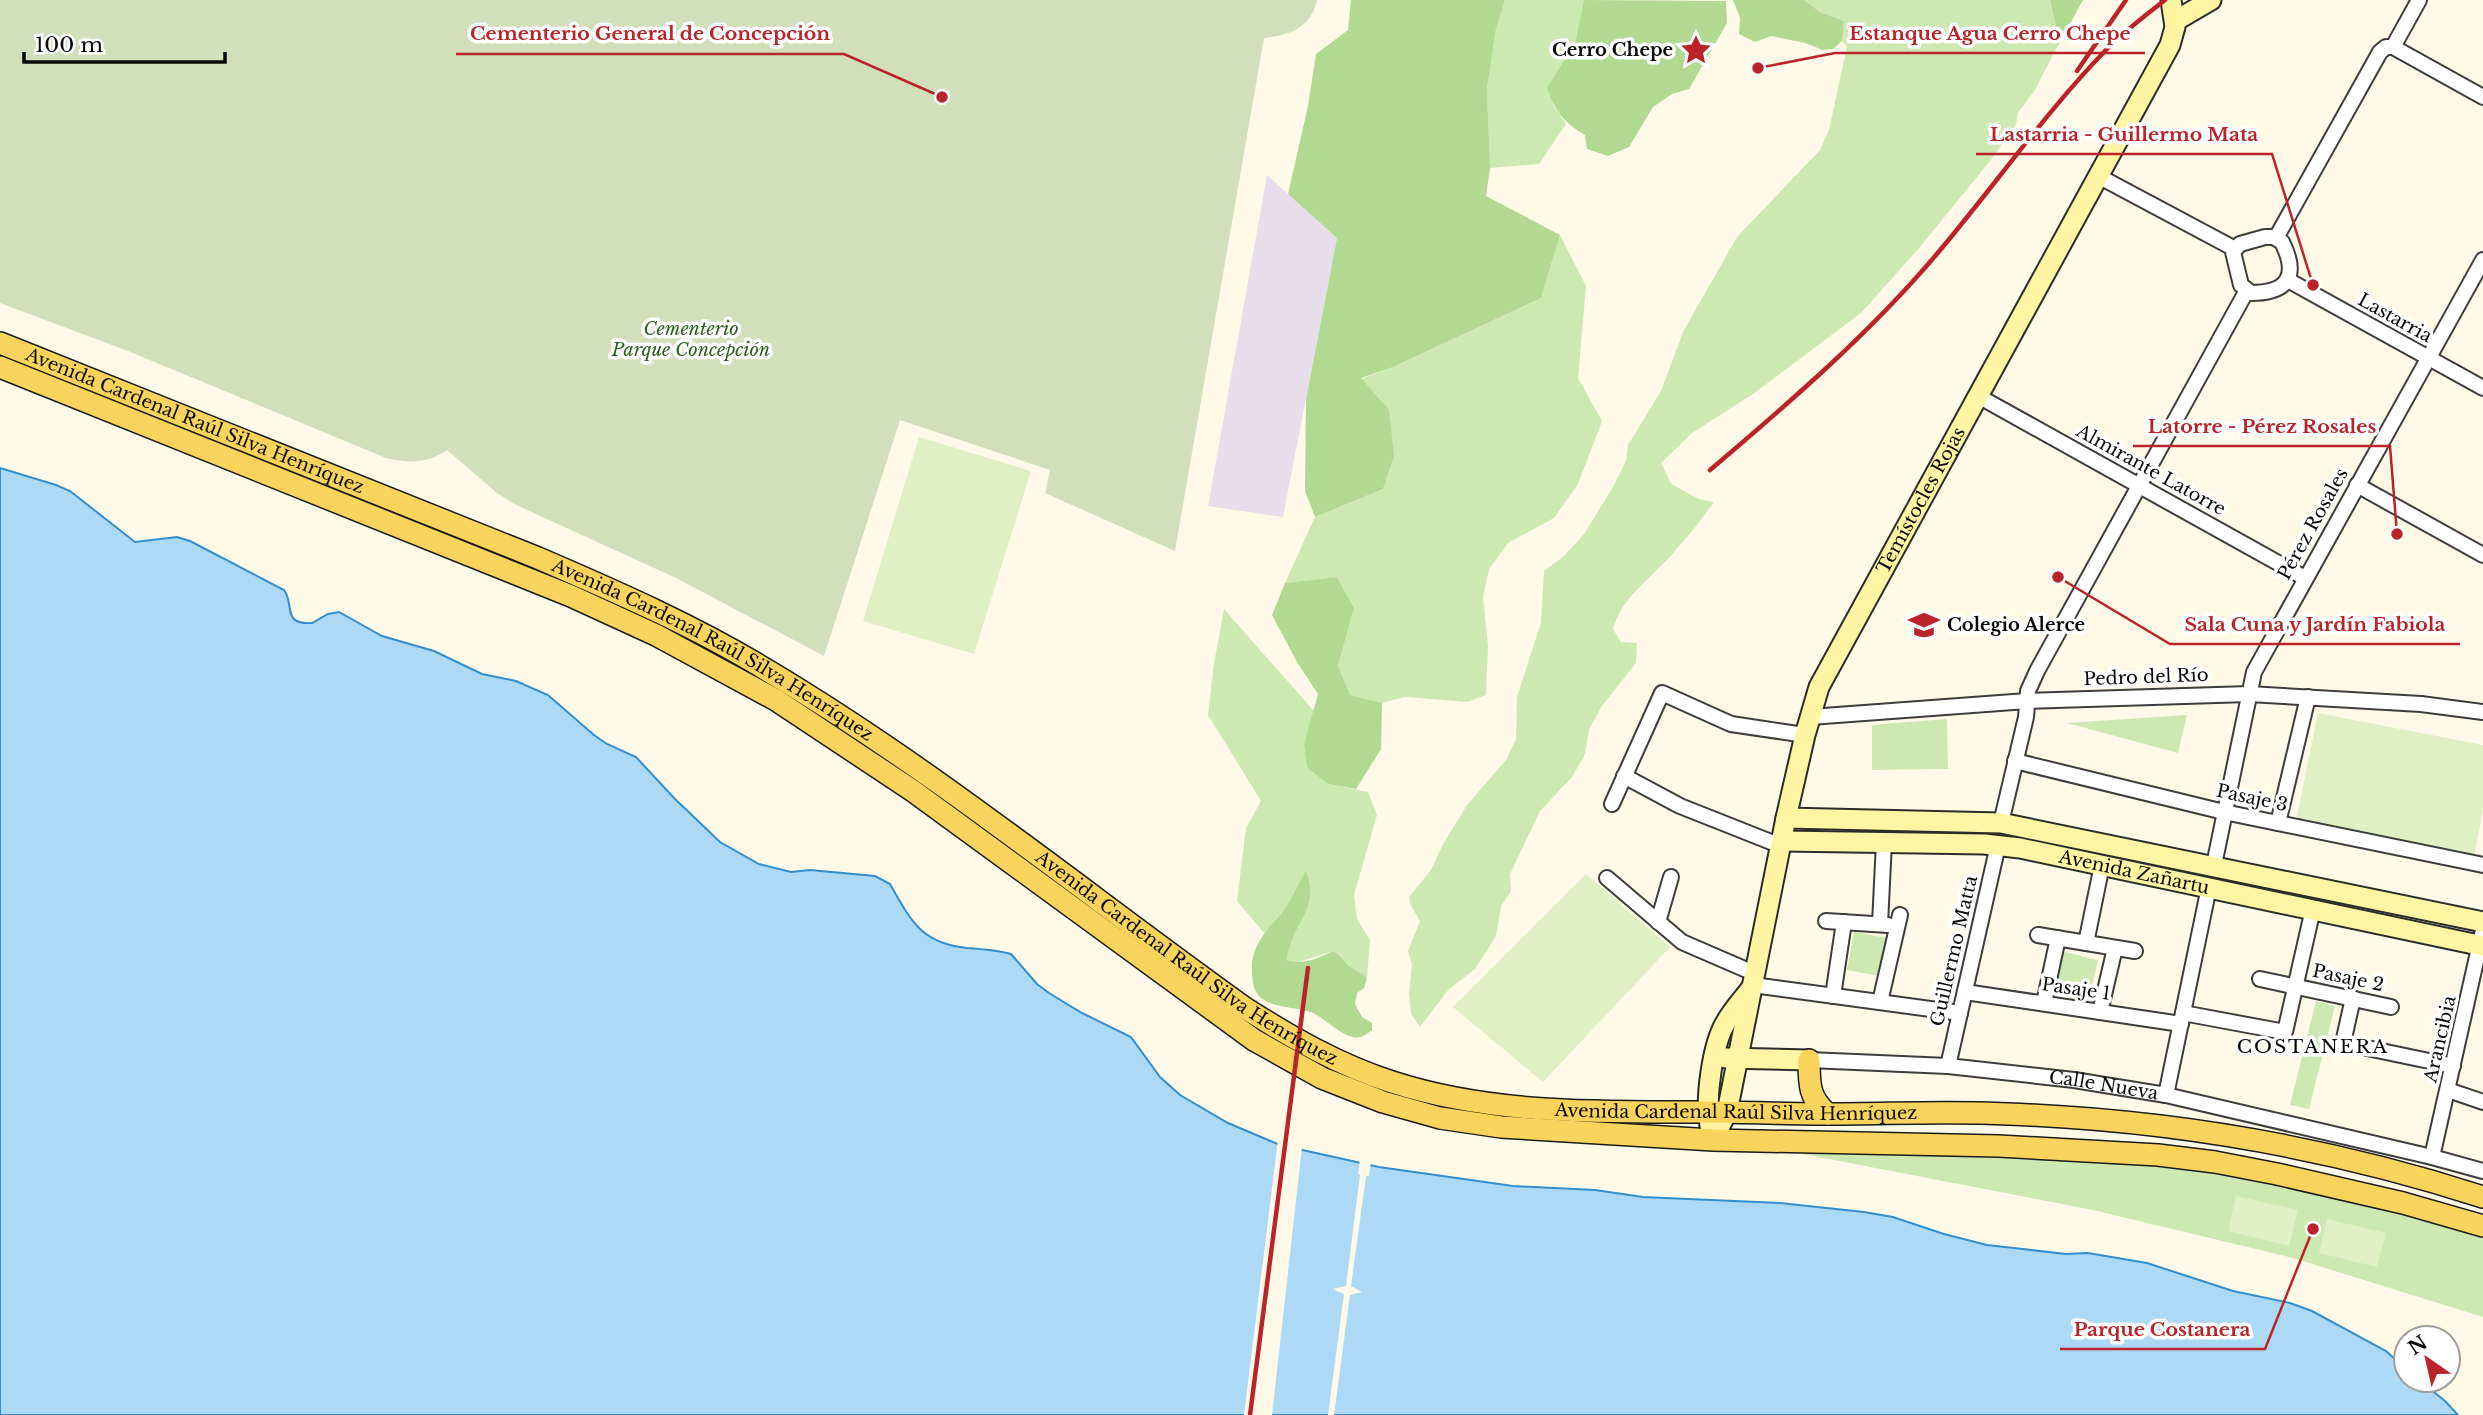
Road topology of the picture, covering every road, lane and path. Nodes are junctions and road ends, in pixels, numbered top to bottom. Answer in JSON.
{"nodes":[{"id":1,"x":2171,"y":0,"type":"edge"},
{"id":2,"x":2211,"y":0,"type":"edge"},
{"id":3,"x":2419,"y":0,"type":"edge"},
{"id":4,"x":2175,"y":21,"type":"junction"},
{"id":5,"x":2393,"y":47,"type":"junction"},
{"id":6,"x":2483,"y":96,"type":"edge"},
{"id":7,"x":2100,"y":177,"type":"junction"},
{"id":8,"x":2276,"y":238,"type":"junction"},
{"id":9,"x":2235,"y":249,"type":"junction"},
{"id":10,"x":2483,"y":260,"type":"edge"},
{"id":11,"x":2288,"y":280,"type":"junction"},
{"id":12,"x":2246,"y":292,"type":"junction"},
{"id":13,"x":0,"y":343,"type":"edge"},
{"id":14,"x":2428,"y":358,"type":"junction"},
{"id":15,"x":0,"y":367,"type":"edge"},
{"id":16,"x":2483,"y":388,"type":"edge"},
{"id":17,"x":1978,"y":396,"type":"junction"},
{"id":18,"x":2357,"y":485,"type":"junction"},
{"id":19,"x":2139,"y":486,"type":"junction"},
{"id":20,"x":2483,"y":555,"type":"edge"},
{"id":21,"x":2305,"y":578,"type":"junction"},
{"id":22,"x":2249,"y":694,"type":"junction"},
{"id":23,"x":2308,"y":697,"type":"junction"},
{"id":24,"x":2026,"y":701,"type":"junction"},
{"id":25,"x":2483,"y":712,"type":"edge"},
{"id":26,"x":1807,"y":726,"type":"junction"},
{"id":27,"x":2015,"y":761,"type":"junction"},
{"id":28,"x":1624,"y":776,"type":"junction"},
{"id":29,"x":1612,"y":804,"type":"dead end"},
{"id":30,"x":2224,"y":812,"type":"junction"},
{"id":31,"x":1786,"y":818,"type":"junction"},
{"id":32,"x":2001,"y":823,"type":"junction"},
{"id":33,"x":2278,"y":823,"type":"junction"},
{"id":34,"x":1884,"y":842,"type":"junction"},
{"id":35,"x":1781,"y":843,"type":"junction"},
{"id":36,"x":1998,"y":845,"type":"junction"},
{"id":37,"x":2102,"y":865,"type":"junction"},
{"id":38,"x":2214,"y":865,"type":"junction"},
{"id":39,"x":2483,"y":865,"type":"edge"},
{"id":40,"x":1671,"y":877,"type":"dead end"},
{"id":41,"x":1607,"y":878,"type":"dead end"},
{"id":42,"x":2209,"y":887,"type":"junction"},
{"id":43,"x":2313,"y":909,"type":"junction"},
{"id":44,"x":1826,"y":921,"type":"dead end"},
{"id":45,"x":1658,"y":922,"type":"junction"},
{"id":46,"x":1844,"y":922,"type":"junction"},
{"id":47,"x":2483,"y":922,"type":"edge"},
{"id":48,"x":1880,"y":925,"type":"junction"},
{"id":49,"x":2038,"y":934,"type":"dead end"},
{"id":50,"x":2058,"y":938,"type":"junction"},
{"id":51,"x":2482,"y":940,"type":"edge"},
{"id":52,"x":2086,"y":943,"type":"junction"},
{"id":53,"x":2115,"y":948,"type":"junction"},
{"id":54,"x":2135,"y":951,"type":"dead end"},
{"id":55,"x":1754,"y":979,"type":"junction"},
{"id":56,"x":2260,"y":979,"type":"dead end"},
{"id":57,"x":2296,"y":987,"type":"junction"},
{"id":58,"x":1965,"y":992,"type":"junction"},
{"id":59,"x":1833,"y":996,"type":"junction"},
{"id":60,"x":2353,"y":999,"type":"junction"},
{"id":61,"x":1880,"y":1002,"type":"junction"},
{"id":62,"x":2045,"y":1003,"type":"junction"},
{"id":63,"x":2392,"y":1007,"type":"dead end"},
{"id":64,"x":2100,"y":1012,"type":"junction"},
{"id":65,"x":1960,"y":1013,"type":"junction"},
{"id":66,"x":2182,"y":1018,"type":"junction"},
{"id":67,"x":1738,"y":1058,"type":"junction"},
{"id":68,"x":1714,"y":1059,"type":"junction"},
{"id":69,"x":1809,"y":1060,"type":"junction"},
{"id":70,"x":1948,"y":1066,"type":"junction"},
{"id":71,"x":2453,"y":1066,"type":"junction"},
{"id":72,"x":2448,"y":1090,"type":"junction"},
{"id":73,"x":2166,"y":1095,"type":"junction"},
{"id":74,"x":2483,"y":1102,"type":"edge"},
{"id":75,"x":1717,"y":1112,"type":"junction"},
{"id":76,"x":1828,"y":1114,"type":"junction"},
{"id":77,"x":1713,"y":1140,"type":"junction"},
{"id":78,"x":2432,"y":1157,"type":"junction"},
{"id":79,"x":2483,"y":1171,"type":"edge"},
{"id":80,"x":2483,"y":1197,"type":"edge"},
{"id":81,"x":2483,"y":1226,"type":"edge"}],
"edges":[{"from":1,"to":4,"type":"street"},
{"from":2,"to":4,"type":"street"},
{"from":3,"to":5,"type":"street"},
{"from":4,"to":7,"type":"street","name":"Temístocles Rojas"},
{"from":5,"to":6,"type":"street"},
{"from":5,"to":8,"type":"street"},
{"from":7,"to":9,"type":"street"},
{"from":7,"to":17,"type":"street","name":"Temístocles Rojas"},
{"from":8,"to":9,"type":"street"},
{"from":8,"to":11,"type":"street"},
{"from":9,"to":12,"type":"street"},
{"from":10,"to":14,"type":"street","name":"Pérez Rosales"},
{"from":11,"to":12,"type":"street"},
{"from":11,"to":14,"type":"street","name":"Lastarria"},
{"from":12,"to":19,"type":"street"},
{"from":13,"to":75,"type":"main road","name":"Avenida Cardenal Raúl Silva Henríquez"},
{"from":14,"to":16,"type":"street","name":"Lastarria"},
{"from":14,"to":18,"type":"street","name":"Pérez Rosales"},
{"from":15,"to":77,"type":"main road","name":"Avenida Cardenal Raúl Silva Henríquez"},
{"from":17,"to":19,"type":"street","name":"Almirante Latorre"},
{"from":17,"to":26,"type":"street","name":"Temístocles Rojas"},
{"from":18,"to":20,"type":"street"},
{"from":18,"to":21,"type":"street","name":"Pérez Rosales"},
{"from":19,"to":21,"type":"street","name":"Almirante Latorre"},
{"from":19,"to":24,"type":"street"},
{"from":21,"to":22,"type":"street","name":"Pérez Rosales"},
{"from":22,"to":23,"type":"street","name":"Pedro del Río"},
{"from":22,"to":24,"type":"street","name":"Pedro del Río"},
{"from":22,"to":30,"type":"street","name":"Pérez Rosales"},
{"from":23,"to":25,"type":"street","name":"Pedro del Río"},
{"from":23,"to":33,"type":"street"},
{"from":24,"to":26,"type":"street","name":"Pedro del Río"},
{"from":24,"to":27,"type":"street"},
{"from":26,"to":28,"type":"street","name":"Pedro del Río"},
{"from":26,"to":31,"type":"street","name":"Temístocles Rojas"},
{"from":27,"to":30,"type":"street","name":"Pasaje 3"},
{"from":27,"to":32,"type":"street"},
{"from":28,"to":29,"type":"street"},
{"from":28,"to":35,"type":"street"},
{"from":30,"to":33,"type":"street","name":"Pasaje 3"},
{"from":30,"to":38,"type":"street","name":"Pérez Rosales"},
{"from":31,"to":32,"type":"street","name":"Avenida Zañartu"},
{"from":31,"to":35,"type":"street","name":"Temístocles Rojas"},
{"from":32,"to":38,"type":"street","name":"Avenida Zañartu"},
{"from":33,"to":39,"type":"street","name":"Pasaje 3"},
{"from":34,"to":35,"type":"street","name":"Avenida Zañartu"},
{"from":34,"to":36,"type":"street","name":"Avenida Zañartu"},
{"from":34,"to":48,"type":"street"},
{"from":35,"to":55,"type":"street","name":"Temístocles Rojas"},
{"from":36,"to":37,"type":"street","name":"Avenida Zañartu"},
{"from":36,"to":58,"type":"street","name":"Guillermo Matta"},
{"from":37,"to":42,"type":"street","name":"Avenida Zañartu"},
{"from":37,"to":52,"type":"street"},
{"from":38,"to":47,"type":"street","name":"Avenida Zañartu"},
{"from":40,"to":45,"type":"street"},
{"from":41,"to":45,"type":"street"},
{"from":42,"to":43,"type":"street","name":"Avenida Zañartu"},
{"from":42,"to":66,"type":"street"},
{"from":43,"to":51,"type":"street","name":"Avenida Zañartu"},
{"from":43,"to":57,"type":"street","name":"Pasaje 2"},
{"from":44,"to":46,"type":"street"},
{"from":45,"to":55,"type":"street"},
{"from":46,"to":48,"type":"street"},
{"from":46,"to":59,"type":"street"},
{"from":48,"to":61,"type":"street"},
{"from":49,"to":50,"type":"street"},
{"from":50,"to":52,"type":"street"},
{"from":50,"to":62,"type":"street"},
{"from":51,"to":71,"type":"street","name":"Arancibia"},
{"from":52,"to":53,"type":"street"},
{"from":53,"to":54,"type":"street"},
{"from":53,"to":64,"type":"street"},
{"from":55,"to":59,"type":"street"},
{"from":55,"to":67,"type":"street","name":"Temístocles Rojas"},
{"from":55,"to":68,"type":"street","name":"Temístocles Rojas"},
{"from":56,"to":57,"type":"street","name":"Pasaje 2"},
{"from":57,"to":60,"type":"street","name":"Pasaje 2"},
{"from":57,"to":66,"type":"street","name":"Pasaje 1"},
{"from":58,"to":62,"type":"street","name":"Pasaje 1"},
{"from":58,"to":65,"type":"street","name":"Guillermo Matta"},
{"from":59,"to":61,"type":"street"},
{"from":60,"to":63,"type":"street","name":"Pasaje 2"},
{"from":60,"to":71,"type":"street"},
{"from":61,"to":65,"type":"street"},
{"from":62,"to":64,"type":"street","name":"Pasaje 1"},
{"from":64,"to":66,"type":"street","name":"Pasaje 1"},
{"from":65,"to":70,"type":"street","name":"Guillermo Matta"},
{"from":66,"to":73,"type":"street"},
{"from":67,"to":68,"type":"street","name":"Calle Nueva"},
{"from":67,"to":69,"type":"street","name":"Calle Nueva"},
{"from":67,"to":75,"type":"street","name":"Temístocles Rojas"},
{"from":68,"to":75,"type":"street","name":"Temístocles Rojas"},
{"from":69,"to":70,"type":"street","name":"Calle Nueva"},
{"from":69,"to":76,"type":"main road"},
{"from":70,"to":73,"type":"street","name":"Calle Nueva"},
{"from":71,"to":72,"type":"street","name":"Arancibia"},
{"from":72,"to":74,"type":"street"},
{"from":72,"to":78,"type":"street","name":"Arancibia"},
{"from":73,"to":78,"type":"street","name":"Calle Nueva"},
{"from":75,"to":76,"type":"main road","name":"Avenida Cardenal Raúl Silva Henríquez"},
{"from":75,"to":77,"type":"street","name":"Temístocles Rojas"},
{"from":76,"to":80,"type":"main road","name":"Avenida Cardenal Raúl Silva Henríquez"},
{"from":77,"to":81,"type":"main road","name":"Avenida Cardenal Raúl Silva Henríquez"},
{"from":78,"to":79,"type":"street","name":"Calle Nueva"}]}
